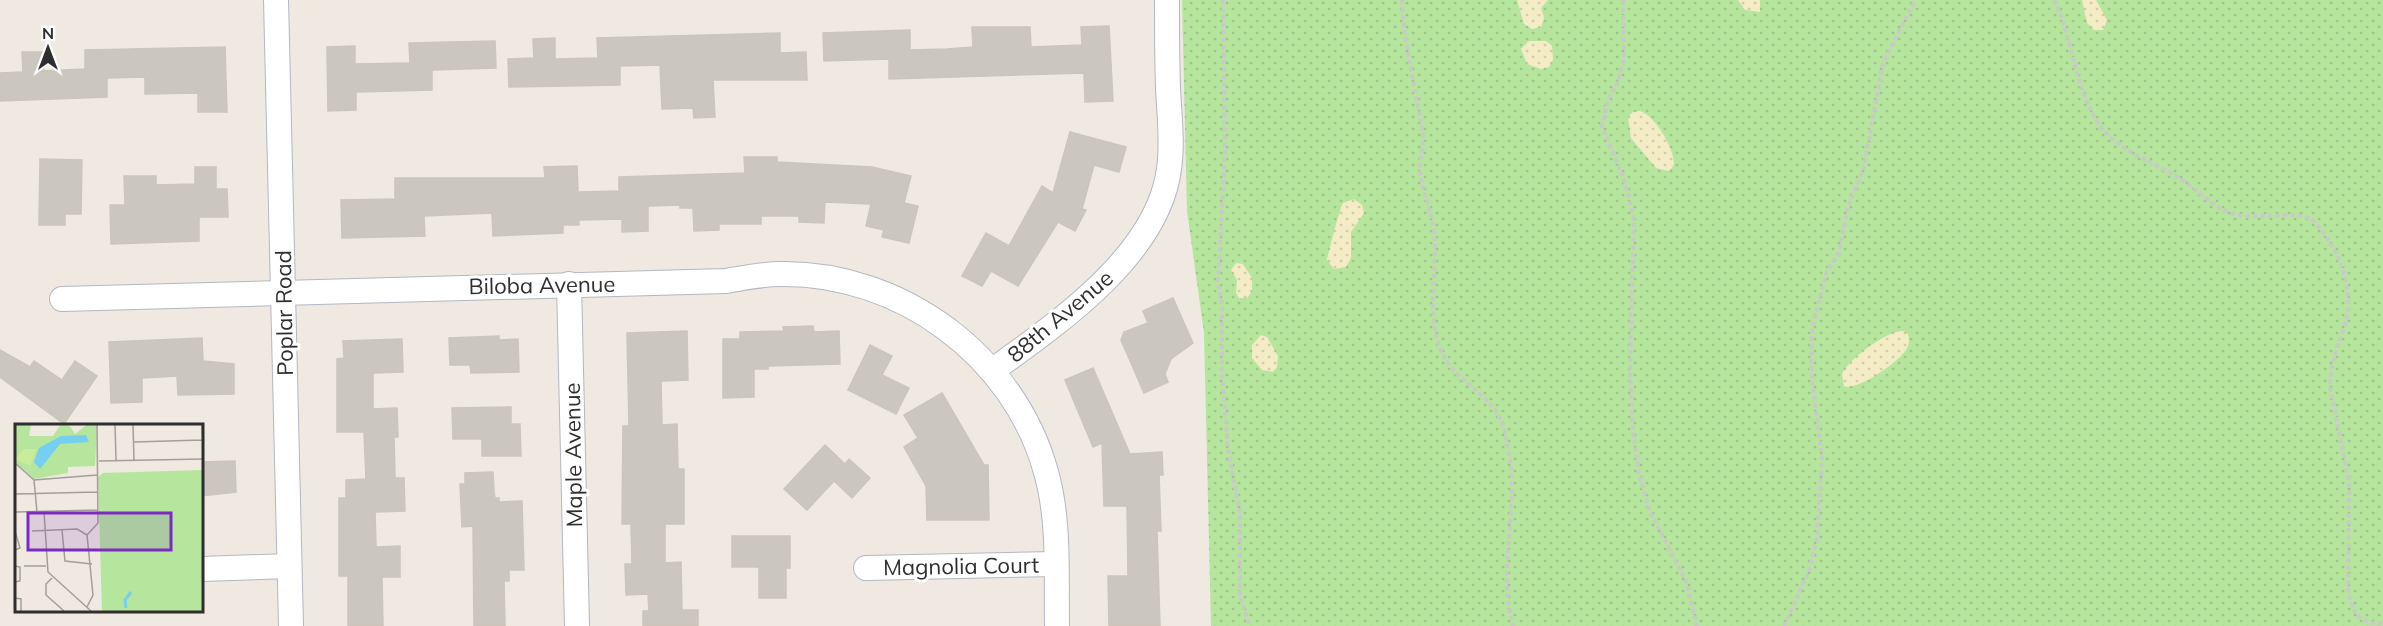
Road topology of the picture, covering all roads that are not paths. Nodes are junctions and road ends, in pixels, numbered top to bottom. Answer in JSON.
{"nodes":[{"id":1,"x":276,"y":0,"type":"edge"},
{"id":2,"x":1167,"y":0,"type":"edge"},
{"id":3,"x":569,"y":284,"type":"junction"},
{"id":4,"x":284,"y":291,"type":"junction"},
{"id":5,"x":62,"y":299,"type":"dead end"},
{"id":6,"x":993,"y":370,"type":"junction"},
{"id":7,"x":1056,"y":564,"type":"junction"},
{"id":8,"x":289,"y":566,"type":"junction"},
{"id":9,"x":202,"y":568,"type":"edge"},
{"id":10,"x":866,"y":568,"type":"dead end"},
{"id":11,"x":291,"y":626,"type":"edge"},
{"id":12,"x":577,"y":626,"type":"edge"},
{"id":13,"x":1058,"y":626,"type":"edge"}],
"edges":[{"from":1,"to":4,"type":"street","name":"Poplar Road"},
{"from":2,"to":6,"type":"street","name":"88th Avenue"},
{"from":3,"to":4,"type":"street","name":"Biloba Avenue"},
{"from":3,"to":6,"type":"street","name":"Biloba Avenue"},
{"from":3,"to":12,"type":"street","name":"Maple Avenue"},
{"from":4,"to":5,"type":"street","name":"Biloba Avenue"},
{"from":4,"to":8,"type":"street","name":"Poplar Road"},
{"from":6,"to":7,"type":"street","name":"88th Avenue"},
{"from":7,"to":10,"type":"street","name":"Magnolia Court"},
{"from":7,"to":13,"type":"street","name":"88th Avenue"},
{"from":8,"to":9,"type":"street"},
{"from":8,"to":11,"type":"street","name":"Poplar Road"}]}
